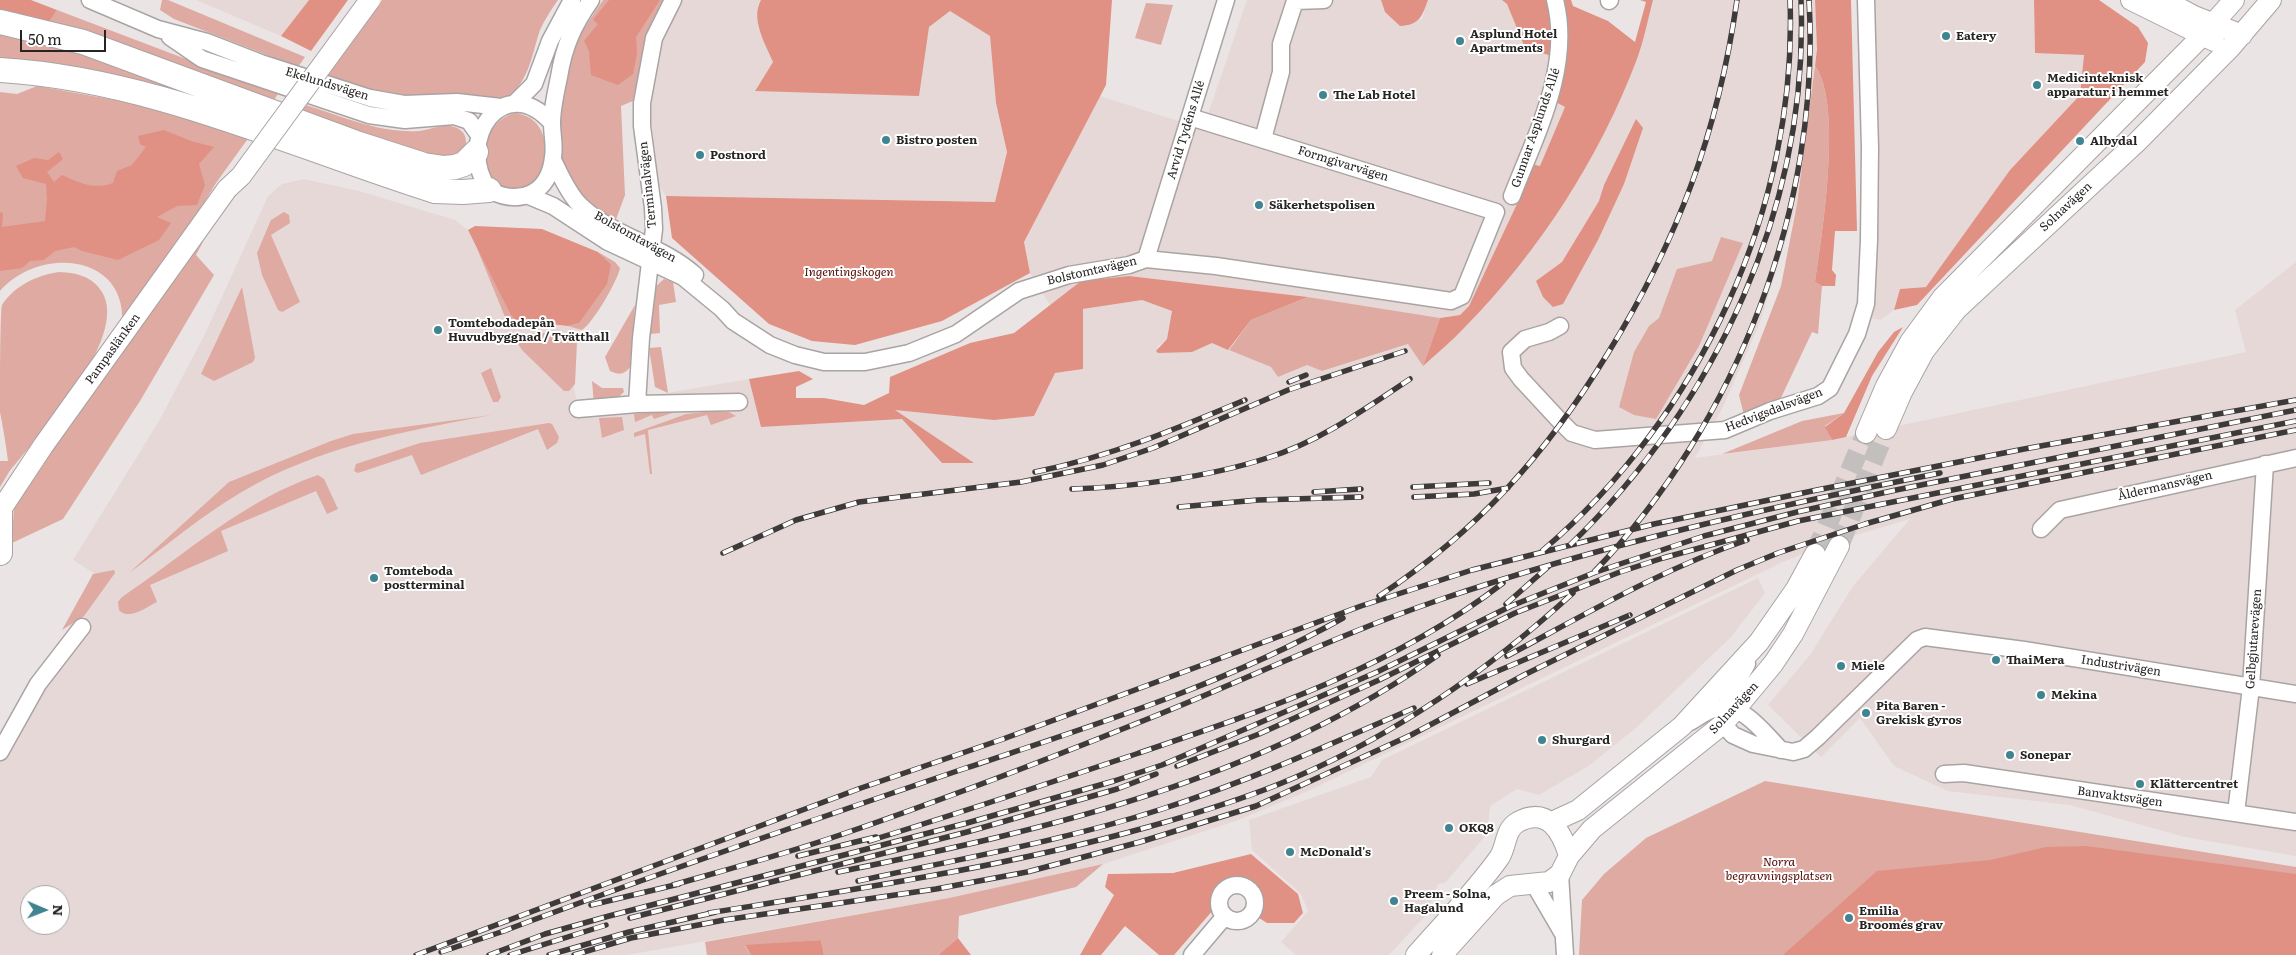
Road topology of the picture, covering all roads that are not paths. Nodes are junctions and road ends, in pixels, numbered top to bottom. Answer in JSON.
{"nodes":[{"id":1,"x":90,"y":0,"type":"edge"},
{"id":2,"x":358,"y":0,"type":"edge"},
{"id":3,"x":370,"y":0,"type":"edge"},
{"id":4,"x":572,"y":0,"type":"edge"},
{"id":5,"x":591,"y":0,"type":"edge"},
{"id":6,"x":673,"y":0,"type":"edge"},
{"id":7,"x":1226,"y":0,"type":"edge"},
{"id":8,"x":1324,"y":0,"type":"edge"},
{"id":9,"x":1555,"y":0,"type":"edge"},
{"id":10,"x":1866,"y":0,"type":"edge"},
{"id":11,"x":2131,"y":0,"type":"edge"},
{"id":12,"x":2164,"y":0,"type":"edge"},
{"id":13,"x":2234,"y":0,"type":"edge"},
{"id":14,"x":2271,"y":0,"type":"edge"},
{"id":15,"x":0,"y":22,"type":"edge"},
{"id":16,"x":158,"y":29,"type":"junction"},
{"id":17,"x":2208,"y":30,"type":"junction"},
{"id":18,"x":2236,"y":42,"type":"junction"},
{"id":19,"x":0,"y":70,"type":"edge"},
{"id":20,"x":508,"y":105,"type":"junction"},
{"id":21,"x":1190,"y":117,"type":"junction"},
{"id":22,"x":552,"y":123,"type":"junction"},
{"id":23,"x":1263,"y":139,"type":"junction"},
{"id":24,"x":478,"y":143,"type":"junction"},
{"id":25,"x":553,"y":160,"type":"junction"},
{"id":26,"x":227,"y":189,"type":"junction"},
{"id":27,"x":489,"y":190,"type":"junction"},
{"id":28,"x":529,"y":196,"type":"junction"},
{"id":29,"x":1512,"y":196,"type":"dead end"},
{"id":30,"x":1496,"y":212,"type":"joint"},
{"id":31,"x":651,"y":254,"type":"junction"},
{"id":32,"x":1146,"y":259,"type":"junction"},
{"id":33,"x":1560,"y":326,"type":"dead end"},
{"id":34,"x":739,"y":402,"type":"dead end"},
{"id":35,"x":638,"y":404,"type":"junction"},
{"id":36,"x":578,"y":409,"type":"dead end"},
{"id":37,"x":2296,"y":458,"type":"edge"},
{"id":38,"x":2265,"y":464,"type":"junction"},
{"id":39,"x":0,"y":512,"type":"edge"},
{"id":40,"x":2041,"y":529,"type":"dead end"},
{"id":41,"x":1839,"y":546,"type":"tunnel mouth"},
{"id":42,"x":0,"y":553,"type":"edge"},
{"id":43,"x":1815,"y":554,"type":"tunnel mouth"},
{"id":44,"x":82,"y":626,"type":"dead end"},
{"id":45,"x":1759,"y":642,"type":"junction"},
{"id":46,"x":2251,"y":687,"type":"junction"},
{"id":47,"x":2296,"y":694,"type":"edge"},
{"id":48,"x":1729,"y":719,"type":"junction"},
{"id":49,"x":1682,"y":726,"type":"junction"},
{"id":50,"x":1781,"y":750,"type":"junction"},
{"id":51,"x":0,"y":752,"type":"edge"},
{"id":52,"x":1944,"y":774,"type":"dead end"},
{"id":53,"x":2236,"y":814,"type":"junction"},
{"id":54,"x":1552,"y":822,"type":"junction"},
{"id":55,"x":2296,"y":822,"type":"edge"},
{"id":56,"x":1503,"y":852,"type":"junction"},
{"id":57,"x":1565,"y":865,"type":"junction"},
{"id":58,"x":1530,"y":883,"type":"junction"},
{"id":59,"x":1225,"y":916,"type":"dead end"},
{"id":60,"x":1565,"y":947,"type":"edge"},
{"id":61,"x":1192,"y":955,"type":"edge"},
{"id":62,"x":1416,"y":955,"type":"edge"},
{"id":63,"x":1442,"y":955,"type":"edge"}],
"edges":[{"from":1,"to":16,"type":"street","name":"Ekelundsvägen"},
{"from":2,"to":26,"type":"main road","name":"Pampaslänken"},
{"from":3,"to":26,"type":"main road","name":"Pampaslänken","bridge":true},
{"from":4,"to":20,"type":"street"},
{"from":5,"to":22,"type":"street"},
{"from":6,"to":31,"type":"street","name":"Terminalvägen"},
{"from":7,"to":21,"type":"street","name":"Arvid Tydéns Allé"},
{"from":8,"to":23,"type":"street"},
{"from":9,"to":29,"type":"street","name":"Gunnar Asplunds Allé"},
{"from":10,"to":33,"type":"street","name":"Hedvigsdalsvägen"},
{"from":11,"to":17,"type":"main road"},
{"from":12,"to":17,"type":"main road"},
{"from":13,"to":17,"type":"main road","name":"Solnavägen"},
{"from":14,"to":18,"type":"main road","name":"Solnavägen"},
{"from":15,"to":24,"type":"highway"},
{"from":16,"to":20,"type":"street","name":"Ekelundsvägen"},
{"from":16,"to":24,"type":"street","name":"Ekelundsvägen"},
{"from":17,"to":18,"type":"main road"},
{"from":17,"to":18,"type":"main road","name":"Solnavägen"},
{"from":19,"to":27,"type":"highway"},
{"from":20,"to":22,"type":"street"},
{"from":20,"to":24,"type":"street"},
{"from":21,"to":23,"type":"street","name":"Formgivarvägen"},
{"from":21,"to":32,"type":"street","name":"Arvid Tydéns Allé"},
{"from":22,"to":25,"type":"street"},
{"from":23,"to":30,"type":"street","name":"Formgivarvägen"},
{"from":24,"to":27,"type":"street"},
{"from":25,"to":28,"type":"street"},
{"from":25,"to":31,"type":"street","name":"Bolstomtavägen"},
{"from":26,"to":39,"type":"main road","name":"Pampaslänken"},
{"from":27,"to":28,"type":"street"},
{"from":28,"to":31,"type":"street","name":"Bolstomtavägen"},
{"from":30,"to":32,"type":"street","name":"Bolstomtavägen"},
{"from":31,"to":32,"type":"street","name":"Bolstomtavägen"},
{"from":31,"to":35,"type":"street","name":"Terminalvägen"},
{"from":34,"to":35,"type":"street"},
{"from":35,"to":36,"type":"street"},
{"from":37,"to":38,"type":"street","name":"Åldermansvägen"},
{"from":38,"to":40,"type":"street","name":"Åldermansvägen"},
{"from":38,"to":46,"type":"street","name":"Gelbgjutarevägen"},
{"from":39,"to":42,"type":"highway"},
{"from":41,"to":48,"type":"main road","name":"Solnavägen"},
{"from":43,"to":45,"type":"main road","name":"Solnavägen"},
{"from":44,"to":51,"type":"street"},
{"from":45,"to":48,"type":"street"},
{"from":45,"to":49,"type":"main road","name":"Solnavägen"},
{"from":46,"to":47,"type":"street","name":"Industrivägen"},
{"from":46,"to":50,"type":"street","name":"Industrivägen"},
{"from":46,"to":53,"type":"street","name":"Gelbgjutarevägen"},
{"from":48,"to":49,"type":"street"},
{"from":48,"to":50,"type":"street","name":"Industrivägen"},
{"from":48,"to":50,"type":"street"},
{"from":48,"to":57,"type":"main road","name":"Solnavägen"},
{"from":49,"to":54,"type":"main road","name":"Solnavägen"},
{"from":52,"to":53,"type":"street","name":"Banvaktsvägen"},
{"from":53,"to":55,"type":"street","name":"Banvaktsvägen"},
{"from":54,"to":56,"type":"main road","name":"Solnavägen"},
{"from":54,"to":57,"type":"main road"},
{"from":56,"to":58,"type":"main road"},
{"from":56,"to":62,"type":"main road","name":"Solnavägen"},
{"from":57,"to":58,"type":"main road","name":"Solnavägen"},
{"from":57,"to":60,"type":"street"},
{"from":58,"to":60,"type":"street"},
{"from":58,"to":63,"type":"main road","name":"Solnavägen"},
{"from":59,"to":61,"type":"street"}]}
